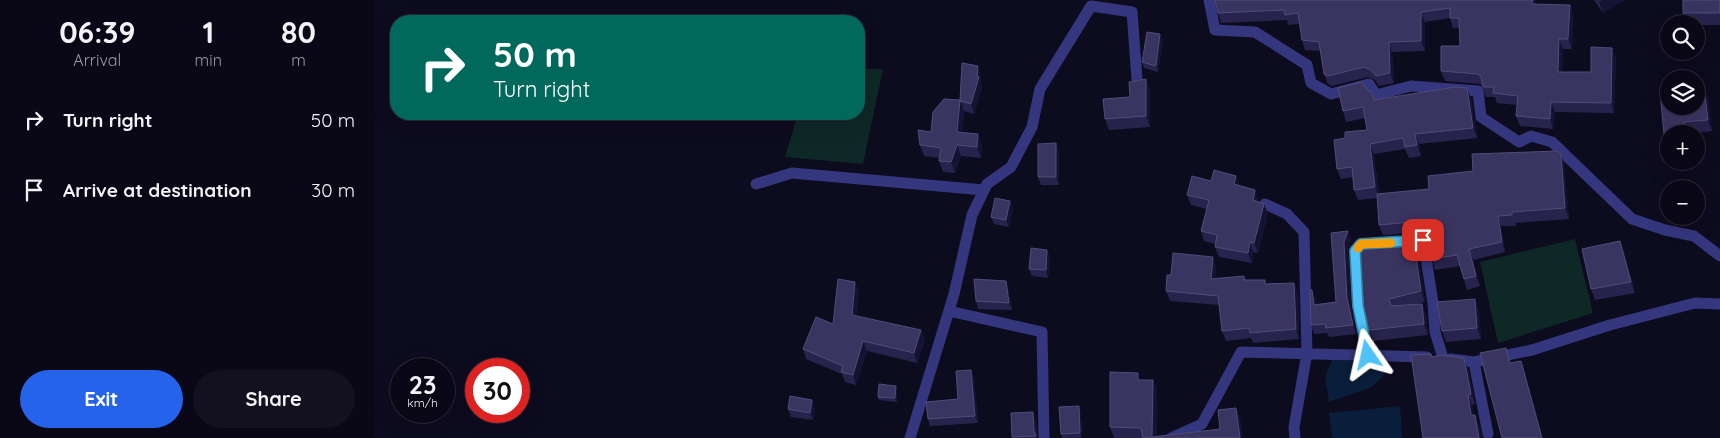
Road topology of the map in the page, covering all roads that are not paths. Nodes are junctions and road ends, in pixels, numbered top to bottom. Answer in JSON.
{"nodes":[{"id":1,"x":1209,"y":0,"type":"edge"},
{"id":2,"x":1137,"y":79,"type":"edge"},
{"id":3,"x":756,"y":184,"type":"dead end"},
{"id":4,"x":984,"y":190,"type":"junction"},
{"id":5,"x":1265,"y":204,"type":"edge"},
{"id":6,"x":1720,"y":256,"type":"edge"},
{"id":7,"x":1720,"y":304,"type":"edge"},
{"id":8,"x":949,"y":311,"type":"junction"},
{"id":9,"x":1307,"y":353,"type":"junction"},
{"id":10,"x":1368,"y":355,"type":"junction"},
{"id":11,"x":1443,"y":358,"type":"junction"},
{"id":12,"x":1474,"y":362,"type":"junction"},
{"id":13,"x":1488,"y":434,"type":"dead end"},
{"id":14,"x":910,"y":438,"type":"edge"},
{"id":15,"x":1044,"y":438,"type":"edge"},
{"id":16,"x":1171,"y":438,"type":"edge"},
{"id":17,"x":1295,"y":438,"type":"edge"}],
"edges":[{"from":1,"to":6,"type":"street"},
{"from":2,"to":4,"type":"street"},
{"from":3,"to":4,"type":"street"},
{"from":4,"to":8,"type":"street"},
{"from":5,"to":9,"type":"street"},
{"from":7,"to":12,"type":"street"},
{"from":8,"to":14,"type":"street"},
{"from":8,"to":15,"type":"street"},
{"from":9,"to":10,"type":"street"},
{"from":9,"to":16,"type":"street"},
{"from":9,"to":17,"type":"street"},
{"from":10,"to":11,"type":"street"},
{"from":10,"to":11,"type":"street"},
{"from":11,"to":12,"type":"street"},
{"from":12,"to":13,"type":"street"}]}
